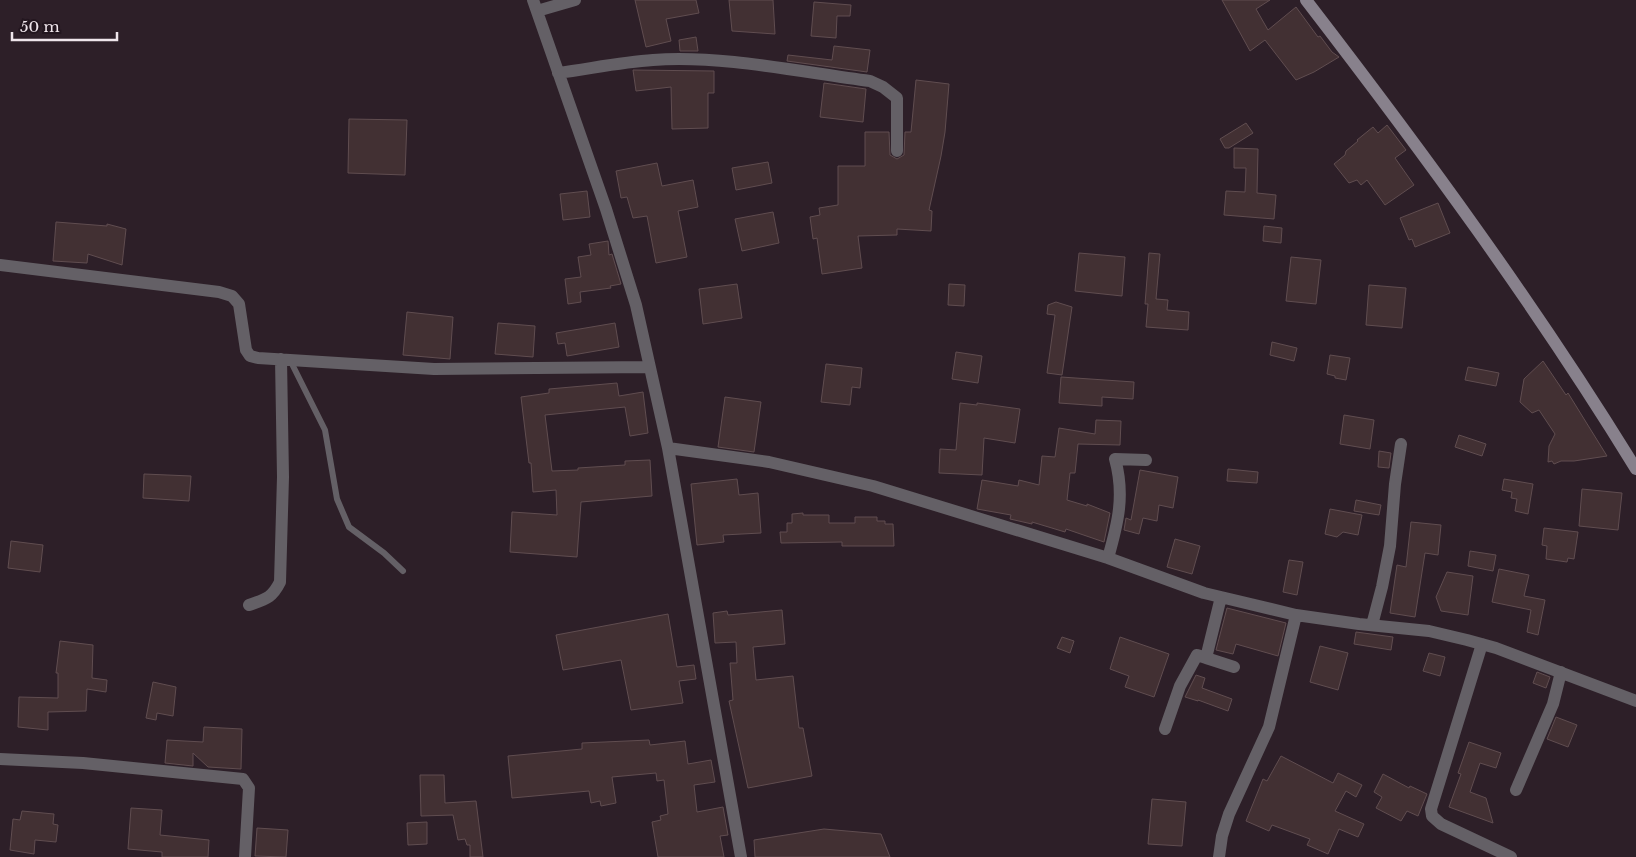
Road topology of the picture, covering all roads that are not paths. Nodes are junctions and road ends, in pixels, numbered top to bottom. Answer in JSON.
{"nodes":[{"id":1,"x":575,"y":0,"type":"edge"},
{"id":2,"x":1306,"y":0,"type":"edge"},
{"id":3,"x":535,"y":6,"type":"edge"},
{"id":4,"x":558,"y":73,"type":"junction"},
{"id":5,"x":897,"y":152,"type":"dead end"},
{"id":6,"x":0,"y":264,"type":"edge"},
{"id":7,"x":285,"y":360,"type":"junction"},
{"id":8,"x":650,"y":367,"type":"junction"},
{"id":9,"x":1401,"y":444,"type":"dead end"},
{"id":10,"x":668,"y":448,"type":"junction"},
{"id":11,"x":1146,"y":460,"type":"dead end"},
{"id":12,"x":1636,"y":469,"type":"edge"},
{"id":13,"x":1108,"y":558,"type":"junction"},
{"id":14,"x":403,"y":571,"type":"dead end"},
{"id":15,"x":1221,"y":597,"type":"junction"},
{"id":16,"x":249,"y":605,"type":"dead end"},
{"id":17,"x":1296,"y":615,"type":"junction"},
{"id":18,"x":1372,"y":626,"type":"junction"},
{"id":19,"x":1482,"y":644,"type":"junction"},
{"id":20,"x":1561,"y":672,"type":"junction"},
{"id":21,"x":1636,"y":701,"type":"edge"},
{"id":22,"x":1165,"y":729,"type":"dead end"},
{"id":23,"x":0,"y":759,"type":"edge"},
{"id":24,"x":1516,"y":790,"type":"dead end"},
{"id":25,"x":245,"y":857,"type":"edge"},
{"id":26,"x":741,"y":857,"type":"edge"},
{"id":27,"x":1218,"y":857,"type":"edge"},
{"id":28,"x":1511,"y":857,"type":"edge"}],
"edges":[{"from":1,"to":3,"type":"street"},
{"from":2,"to":12,"type":"main road"},
{"from":3,"to":4,"type":"street"},
{"from":4,"to":5,"type":"street"},
{"from":4,"to":8,"type":"street"},
{"from":6,"to":7,"type":"street"},
{"from":7,"to":8,"type":"street"},
{"from":7,"to":14,"type":"lane"},
{"from":7,"to":16,"type":"street"},
{"from":8,"to":10,"type":"street"},
{"from":9,"to":18,"type":"street"},
{"from":10,"to":13,"type":"street"},
{"from":10,"to":26,"type":"street"},
{"from":11,"to":13,"type":"street"},
{"from":13,"to":15,"type":"street"},
{"from":15,"to":17,"type":"street"},
{"from":15,"to":22,"type":"street"},
{"from":17,"to":18,"type":"street"},
{"from":17,"to":27,"type":"street"},
{"from":18,"to":19,"type":"street"},
{"from":19,"to":20,"type":"street"},
{"from":19,"to":28,"type":"street"},
{"from":20,"to":21,"type":"street"},
{"from":20,"to":24,"type":"street"},
{"from":23,"to":25,"type":"street"}]}
